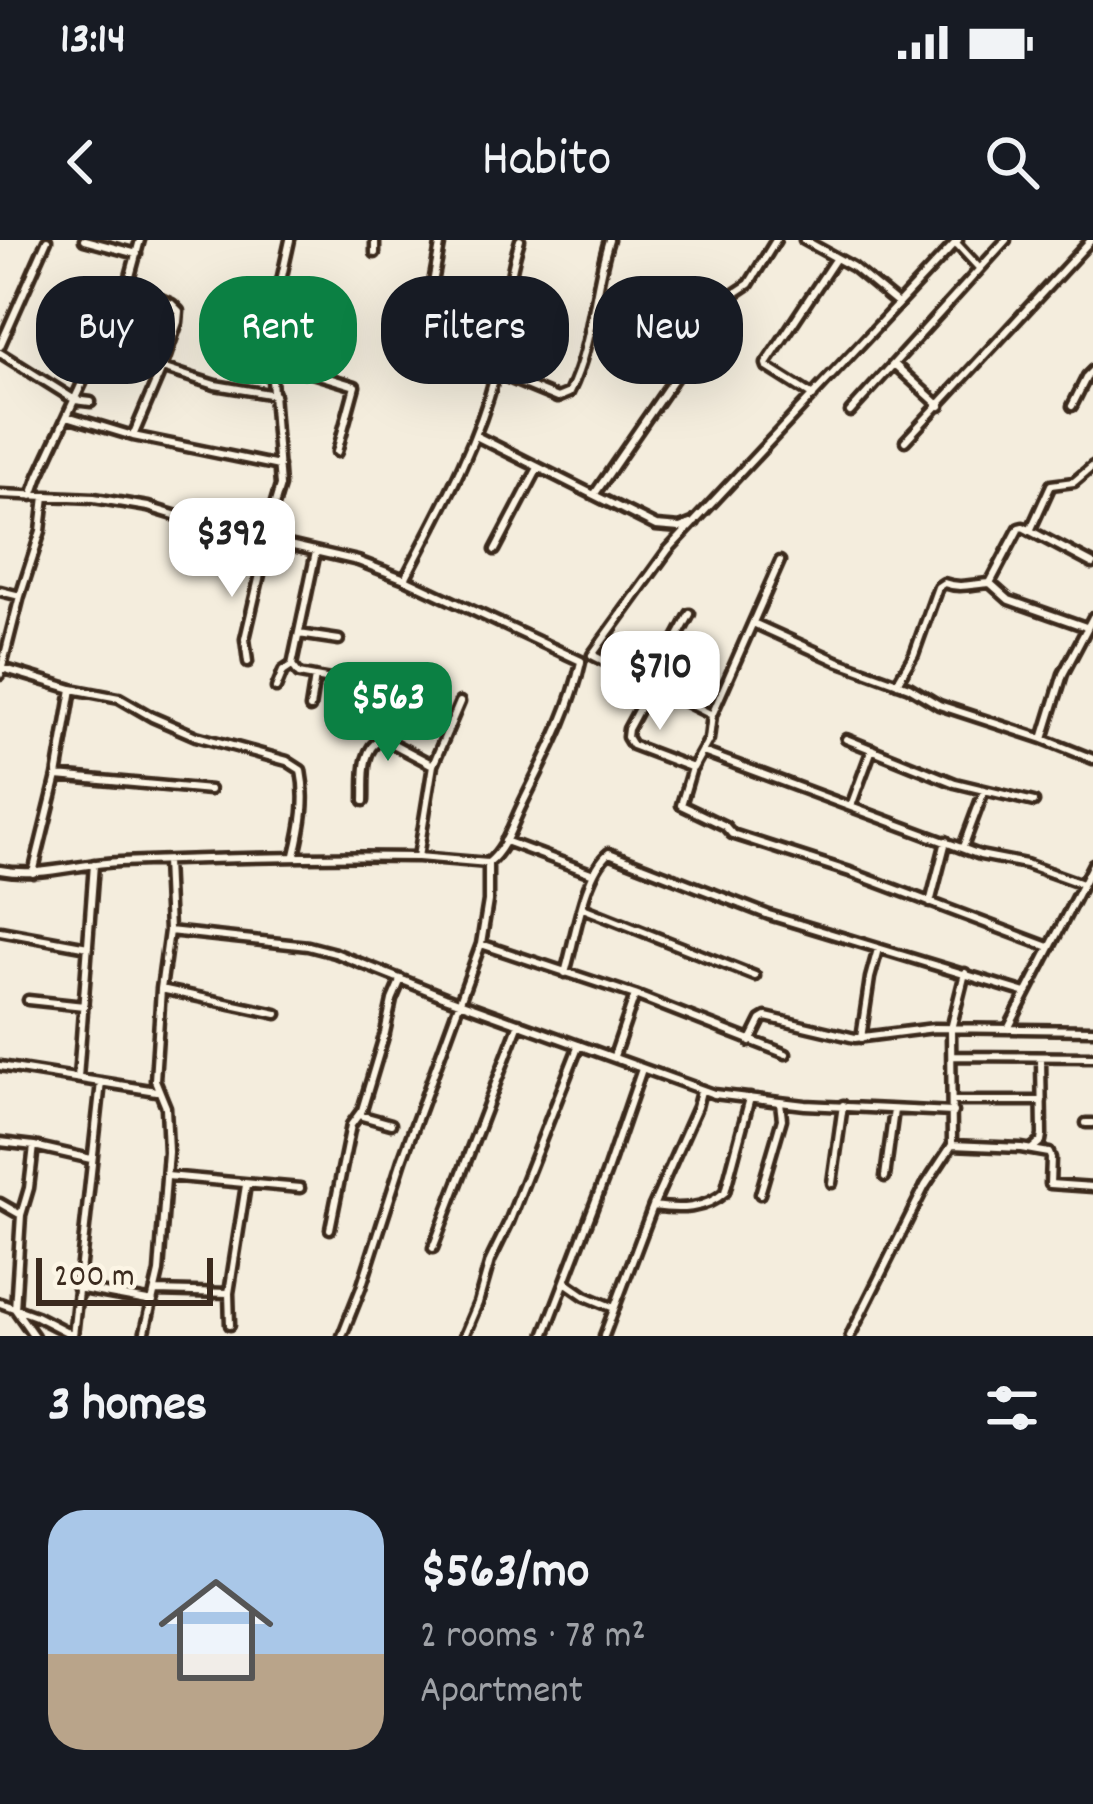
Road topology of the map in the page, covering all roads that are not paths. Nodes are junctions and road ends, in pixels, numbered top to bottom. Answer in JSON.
{"nodes":[{"id":1,"x":47,"y":240,"type":"edge"},
{"id":2,"x":84,"y":240,"type":"edge"},
{"id":3,"x":140,"y":240,"type":"edge"},
{"id":4,"x":290,"y":240,"type":"edge"},
{"id":5,"x":375,"y":240,"type":"edge"},
{"id":6,"x":441,"y":240,"type":"edge"},
{"id":7,"x":520,"y":240,"type":"edge"},
{"id":8,"x":609,"y":240,"type":"edge"},
{"id":9,"x":776,"y":240,"type":"edge"},
{"id":10,"x":804,"y":240,"type":"edge"},
{"id":11,"x":1006,"y":240,"type":"edge"},
{"id":12,"x":1091,"y":240,"type":"edge"},
{"id":13,"x":957,"y":241,"type":"edge"},
{"id":14,"x":136,"y":254,"type":"junction"},
{"id":15,"x":375,"y":254,"type":"dead end"},
{"id":16,"x":836,"y":258,"type":"junction"},
{"id":17,"x":979,"y":268,"type":"junction"},
{"id":18,"x":130,"y":276,"type":"edge"},
{"id":19,"x":282,"y":276,"type":"edge"},
{"id":20,"x":434,"y":276,"type":"edge"},
{"id":21,"x":510,"y":276,"type":"edge"},
{"id":22,"x":898,"y":304,"type":"junction"},
{"id":23,"x":0,"y":350,"type":"edge"},
{"id":24,"x":894,"y":364,"type":"junction"},
{"id":25,"x":1093,"y":370,"type":"edge"},
{"id":26,"x":175,"y":372,"type":"edge"},
{"id":27,"x":82,"y":384,"type":"edge"},
{"id":28,"x":155,"y":384,"type":"edge"},
{"id":29,"x":273,"y":384,"type":"edge"},
{"id":30,"x":348,"y":384,"type":"edge"},
{"id":31,"x":493,"y":384,"type":"edge"},
{"id":32,"x":523,"y":384,"type":"edge"},
{"id":33,"x":274,"y":395,"type":"junction"},
{"id":34,"x":813,"y":396,"type":"junction"},
{"id":35,"x":75,"y":400,"type":"junction"},
{"id":36,"x":91,"y":402,"type":"dead end"},
{"id":37,"x":940,"y":406,"type":"junction"},
{"id":38,"x":1072,"y":406,"type":"dead end"},
{"id":39,"x":850,"y":412,"type":"dead end"},
{"id":40,"x":67,"y":416,"type":"junction"},
{"id":41,"x":133,"y":436,"type":"junction"},
{"id":42,"x":476,"y":436,"type":"junction"},
{"id":43,"x":905,"y":440,"type":"dead end"},
{"id":44,"x":337,"y":452,"type":"dead end"},
{"id":45,"x":280,"y":466,"type":"junction"},
{"id":46,"x":1093,"y":466,"type":"edge"},
{"id":47,"x":538,"y":468,"type":"junction"},
{"id":48,"x":0,"y":494,"type":"edge"},
{"id":49,"x":594,"y":495,"type":"junction"},
{"id":50,"x":32,"y":496,"type":"junction"},
{"id":51,"x":45,"y":496,"type":"junction"},
{"id":52,"x":697,"y":521,"type":"junction"},
{"id":53,"x":1030,"y":531,"type":"junction"},
{"id":54,"x":266,"y":540,"type":"junction"},
{"id":55,"x":495,"y":550,"type":"dead end"},
{"id":56,"x":316,"y":553,"type":"junction"},
{"id":57,"x":780,"y":561,"type":"dead end"},
{"id":58,"x":1093,"y":564,"type":"edge"},
{"id":59,"x":406,"y":579,"type":"junction"},
{"id":60,"x":990,"y":584,"type":"junction"},
{"id":61,"x":0,"y":591,"type":"edge"},
{"id":62,"x":20,"y":596,"type":"junction"},
{"id":63,"x":690,"y":614,"type":"dead end"},
{"id":64,"x":1093,"y":617,"type":"edge"},
{"id":65,"x":753,"y":623,"type":"junction"},
{"id":66,"x":1086,"y":627,"type":"junction"},
{"id":67,"x":298,"y":634,"type":"junction"},
{"id":68,"x":339,"y":640,"type":"dead end"},
{"id":69,"x":592,"y":655,"type":"junction"},
{"id":70,"x":248,"y":662,"type":"dead end"},
{"id":71,"x":581,"y":662,"type":"junction"},
{"id":72,"x":292,"y":665,"type":"junction"},
{"id":73,"x":1,"y":672,"type":"edge"},
{"id":74,"x":316,"y":677,"type":"junction"},
{"id":75,"x":336,"y":682,"type":"dead end"},
{"id":76,"x":651,"y":682,"type":"junction"},
{"id":77,"x":897,"y":683,"type":"junction"},
{"id":78,"x":276,"y":688,"type":"dead end"},
{"id":79,"x":72,"y":689,"type":"junction"},
{"id":80,"x":460,"y":702,"type":"dead end"},
{"id":81,"x":310,"y":708,"type":"dead end"},
{"id":82,"x":712,"y":715,"type":"junction"},
{"id":83,"x":846,"y":739,"type":"dead end"},
{"id":84,"x":1043,"y":739,"type":"junction"},
{"id":85,"x":872,"y":749,"type":"junction"},
{"id":86,"x":703,"y":752,"type":"junction"},
{"id":87,"x":1093,"y":759,"type":"edge"},
{"id":88,"x":433,"y":765,"type":"junction"},
{"id":89,"x":693,"y":768,"type":"junction"},
{"id":90,"x":57,"y":776,"type":"junction"},
{"id":91,"x":210,"y":790,"type":"dead end"},
{"id":92,"x":983,"y":791,"type":"junction"},
{"id":93,"x":364,"y":801,"type":"dead end"},
{"id":94,"x":1034,"y":802,"type":"dead end"},
{"id":95,"x":851,"y":806,"type":"junction"},
{"id":96,"x":505,"y":841,"type":"junction"},
{"id":97,"x":946,"y":841,"type":"junction"},
{"id":98,"x":963,"y":847,"type":"junction"},
{"id":99,"x":295,"y":855,"type":"junction"},
{"id":100,"x":418,"y":857,"type":"junction"},
{"id":101,"x":166,"y":861,"type":"junction"},
{"id":102,"x":488,"y":863,"type":"junction"},
{"id":103,"x":94,"y":864,"type":"junction"},
{"id":104,"x":1093,"y":864,"type":"edge"},
{"id":105,"x":0,"y":870,"type":"edge"},
{"id":106,"x":33,"y":873,"type":"junction"},
{"id":107,"x":591,"y":874,"type":"junction"},
{"id":108,"x":1082,"y":884,"type":"junction"},
{"id":109,"x":930,"y":903,"type":"junction"},
{"id":110,"x":584,"y":908,"type":"junction"},
{"id":111,"x":0,"y":931,"type":"edge"},
{"id":112,"x":169,"y":931,"type":"junction"},
{"id":113,"x":481,"y":944,"type":"junction"},
{"id":114,"x":88,"y":947,"type":"junction"},
{"id":115,"x":1049,"y":947,"type":"junction"},
{"id":116,"x":878,"y":949,"type":"junction"},
{"id":117,"x":565,"y":973,"type":"junction"},
{"id":118,"x":965,"y":973,"type":"junction"},
{"id":119,"x":755,"y":976,"type":"dead end"},
{"id":120,"x":401,"y":979,"type":"junction"},
{"id":121,"x":161,"y":989,"type":"junction"},
{"id":122,"x":1026,"y":993,"type":"junction"},
{"id":123,"x":635,"y":994,"type":"junction"},
{"id":124,"x":28,"y":1000,"type":"dead end"},
{"id":125,"x":460,"y":1001,"type":"junction"},
{"id":126,"x":85,"y":1006,"type":"junction"},
{"id":127,"x":277,"y":1014,"type":"dead end"},
{"id":128,"x":519,"y":1023,"type":"junction"},
{"id":129,"x":950,"y":1029,"type":"junction"},
{"id":130,"x":1008,"y":1029,"type":"junction"},
{"id":131,"x":1093,"y":1030,"type":"edge"},
{"id":132,"x":861,"y":1038,"type":"junction"},
{"id":133,"x":750,"y":1042,"type":"junction"},
{"id":134,"x":579,"y":1045,"type":"junction"},
{"id":135,"x":787,"y":1054,"type":"dead end"},
{"id":136,"x":952,"y":1056,"type":"junction"},
{"id":137,"x":1041,"y":1056,"type":"junction"},
{"id":138,"x":614,"y":1057,"type":"junction"},
{"id":139,"x":1093,"y":1057,"type":"edge"},
{"id":140,"x":0,"y":1066,"type":"edge"},
{"id":141,"x":642,"y":1068,"type":"junction"},
{"id":142,"x":78,"y":1078,"type":"junction"},
{"id":143,"x":101,"y":1082,"type":"junction"},
{"id":144,"x":701,"y":1090,"type":"junction"},
{"id":145,"x":158,"y":1091,"type":"junction"},
{"id":146,"x":750,"y":1098,"type":"junction"},
{"id":147,"x":953,"y":1101,"type":"junction"},
{"id":148,"x":1042,"y":1101,"type":"junction"},
{"id":149,"x":780,"y":1103,"type":"junction"},
{"id":150,"x":843,"y":1106,"type":"junction"},
{"id":151,"x":894,"y":1110,"type":"junction"},
{"id":152,"x":953,"y":1112,"type":"junction"},
{"id":153,"x":359,"y":1115,"type":"junction"},
{"id":154,"x":391,"y":1124,"type":"dead end"},
{"id":155,"x":0,"y":1142,"type":"edge"},
{"id":156,"x":952,"y":1145,"type":"junction"},
{"id":157,"x":34,"y":1146,"type":"junction"},
{"id":158,"x":1030,"y":1150,"type":"junction"},
{"id":159,"x":92,"y":1159,"type":"junction"},
{"id":160,"x":166,"y":1177,"type":"junction"},
{"id":161,"x":885,"y":1177,"type":"dead end"},
{"id":162,"x":832,"y":1183,"type":"dead end"},
{"id":163,"x":245,"y":1185,"type":"junction"},
{"id":164,"x":1093,"y":1187,"type":"edge"},
{"id":165,"x":301,"y":1188,"type":"dead end"},
{"id":166,"x":760,"y":1194,"type":"dead end"},
{"id":167,"x":0,"y":1203,"type":"edge"},
{"id":168,"x":653,"y":1206,"type":"junction"},
{"id":169,"x":21,"y":1215,"type":"junction"},
{"id":170,"x":330,"y":1229,"type":"dead end"},
{"id":171,"x":433,"y":1248,"type":"dead end"},
{"id":172,"x":565,"y":1282,"type":"junction"},
{"id":173,"x":77,"y":1288,"type":"junction"},
{"id":174,"x":156,"y":1292,"type":"junction"},
{"id":175,"x":230,"y":1293,"type":"junction"},
{"id":176,"x":154,"y":1302,"type":"junction"},
{"id":177,"x":1,"y":1305,"type":"edge"},
{"id":178,"x":614,"y":1308,"type":"junction"},
{"id":179,"x":15,"y":1309,"type":"junction"},
{"id":180,"x":230,"y":1325,"type":"dead end"},
{"id":181,"x":34,"y":1336,"type":"edge"},
{"id":182,"x":73,"y":1336,"type":"edge"},
{"id":183,"x":144,"y":1336,"type":"edge"},
{"id":184,"x":342,"y":1336,"type":"edge"},
{"id":185,"x":464,"y":1336,"type":"edge"},
{"id":186,"x":544,"y":1336,"type":"edge"},
{"id":187,"x":604,"y":1336,"type":"edge"},
{"id":188,"x":850,"y":1336,"type":"edge"}],
"edges":[{"from":1,"to":23,"type":"street"},
{"from":2,"to":14,"type":"street"},
{"from":3,"to":14,"type":"street"},
{"from":4,"to":19,"type":"street"},
{"from":5,"to":15,"type":"street"},
{"from":6,"to":20,"type":"street"},
{"from":7,"to":21,"type":"street"},
{"from":8,"to":32,"type":"street"},
{"from":9,"to":49,"type":"street"},
{"from":10,"to":16,"type":"street"},
{"from":11,"to":17,"type":"street"},
{"from":12,"to":37,"type":"street"},
{"from":13,"to":17,"type":"street"},
{"from":13,"to":22,"type":"street"},
{"from":14,"to":18,"type":"street"},
{"from":16,"to":22,"type":"street"},
{"from":16,"to":34,"type":"street"},
{"from":17,"to":24,"type":"street"},
{"from":22,"to":34,"type":"street"},
{"from":23,"to":35,"type":"street"},
{"from":24,"to":37,"type":"street"},
{"from":24,"to":39,"type":"street"},
{"from":25,"to":38,"type":"street"},
{"from":26,"to":33,"type":"street"},
{"from":27,"to":35,"type":"street"},
{"from":28,"to":41,"type":"street"},
{"from":29,"to":33,"type":"street"},
{"from":30,"to":44,"type":"street"},
{"from":31,"to":42,"type":"street"},
{"from":33,"to":45,"type":"street"},
{"from":34,"to":52,"type":"street"},
{"from":35,"to":36,"type":"street"},
{"from":35,"to":40,"type":"street"},
{"from":37,"to":43,"type":"street"},
{"from":40,"to":41,"type":"street"},
{"from":40,"to":50,"type":"street"},
{"from":41,"to":45,"type":"street"},
{"from":42,"to":47,"type":"street"},
{"from":42,"to":59,"type":"street"},
{"from":45,"to":54,"type":"street"},
{"from":46,"to":53,"type":"street"},
{"from":47,"to":49,"type":"street"},
{"from":47,"to":55,"type":"street"},
{"from":48,"to":50,"type":"street"},
{"from":49,"to":52,"type":"street"},
{"from":50,"to":51,"type":"street"},
{"from":51,"to":54,"type":"street"},
{"from":51,"to":62,"type":"street"},
{"from":52,"to":69,"type":"street"},
{"from":53,"to":58,"type":"street"},
{"from":53,"to":60,"type":"street"},
{"from":54,"to":56,"type":"street"},
{"from":54,"to":70,"type":"street"},
{"from":56,"to":59,"type":"street"},
{"from":56,"to":67,"type":"street"},
{"from":57,"to":65,"type":"street"},
{"from":59,"to":71,"type":"street"},
{"from":60,"to":66,"type":"street"},
{"from":60,"to":77,"type":"street"},
{"from":61,"to":62,"type":"street"},
{"from":62,"to":73,"type":"street"},
{"from":63,"to":76,"type":"street"},
{"from":64,"to":66,"type":"street"},
{"from":65,"to":77,"type":"street"},
{"from":65,"to":82,"type":"street"},
{"from":66,"to":84,"type":"street"},
{"from":67,"to":68,"type":"street"},
{"from":67,"to":72,"type":"street"},
{"from":69,"to":71,"type":"street"},
{"from":69,"to":76,"type":"street"},
{"from":71,"to":96,"type":"street"},
{"from":72,"to":74,"type":"street"},
{"from":72,"to":78,"type":"street"},
{"from":73,"to":79,"type":"street"},
{"from":74,"to":75,"type":"street"},
{"from":74,"to":81,"type":"street"},
{"from":76,"to":82,"type":"street"},
{"from":76,"to":89,"type":"street"},
{"from":77,"to":84,"type":"street"},
{"from":79,"to":90,"type":"street"},
{"from":79,"to":99,"type":"street"},
{"from":80,"to":88,"type":"street"},
{"from":82,"to":86,"type":"street"},
{"from":83,"to":85,"type":"street"},
{"from":84,"to":87,"type":"street"},
{"from":85,"to":92,"type":"street"},
{"from":85,"to":95,"type":"street"},
{"from":86,"to":89,"type":"street"},
{"from":86,"to":95,"type":"street"},
{"from":88,"to":93,"type":"street"},
{"from":88,"to":100,"type":"street"},
{"from":89,"to":109,"type":"street"},
{"from":90,"to":91,"type":"street"},
{"from":90,"to":106,"type":"street"},
{"from":92,"to":94,"type":"street"},
{"from":92,"to":98,"type":"street"},
{"from":95,"to":97,"type":"street"},
{"from":96,"to":102,"type":"street"},
{"from":96,"to":107,"type":"street"},
{"from":97,"to":98,"type":"street"},
{"from":97,"to":109,"type":"street"},
{"from":98,"to":108,"type":"street"},
{"from":99,"to":100,"type":"street"},
{"from":99,"to":101,"type":"street"},
{"from":100,"to":102,"type":"street"},
{"from":101,"to":103,"type":"street"},
{"from":101,"to":112,"type":"street"},
{"from":102,"to":113,"type":"street"},
{"from":103,"to":106,"type":"street"},
{"from":103,"to":114,"type":"street"},
{"from":104,"to":108,"type":"street"},
{"from":105,"to":106,"type":"street"},
{"from":107,"to":110,"type":"street"},
{"from":107,"to":116,"type":"street"},
{"from":108,"to":115,"type":"street"},
{"from":109,"to":115,"type":"street"},
{"from":110,"to":117,"type":"street"},
{"from":110,"to":119,"type":"street"},
{"from":111,"to":114,"type":"street"},
{"from":112,"to":120,"type":"street"},
{"from":112,"to":121,"type":"street"},
{"from":113,"to":117,"type":"street"},
{"from":113,"to":125,"type":"street"},
{"from":114,"to":126,"type":"street"},
{"from":115,"to":122,"type":"street"},
{"from":116,"to":118,"type":"street"},
{"from":116,"to":132,"type":"street"},
{"from":117,"to":123,"type":"street"},
{"from":118,"to":122,"type":"street"},
{"from":118,"to":129,"type":"street"},
{"from":120,"to":125,"type":"street"},
{"from":120,"to":153,"type":"street"},
{"from":121,"to":127,"type":"street"},
{"from":121,"to":145,"type":"street"},
{"from":122,"to":130,"type":"street"},
{"from":123,"to":133,"type":"street"},
{"from":123,"to":138,"type":"street"},
{"from":124,"to":126,"type":"street"},
{"from":125,"to":128,"type":"street"},
{"from":125,"to":184,"type":"street"},
{"from":126,"to":142,"type":"street"},
{"from":128,"to":134,"type":"street"},
{"from":128,"to":171,"type":"street"},
{"from":129,"to":130,"type":"street"},
{"from":129,"to":132,"type":"street"},
{"from":129,"to":136,"type":"street"},
{"from":130,"to":131,"type":"street"},
{"from":132,"to":133,"type":"street"},
{"from":133,"to":135,"type":"street"},
{"from":134,"to":138,"type":"street"},
{"from":134,"to":185,"type":"street"},
{"from":136,"to":137,"type":"street"},
{"from":136,"to":147,"type":"street"},
{"from":137,"to":139,"type":"street"},
{"from":137,"to":148,"type":"street"},
{"from":138,"to":141,"type":"street"},
{"from":140,"to":142,"type":"street"},
{"from":141,"to":144,"type":"street"},
{"from":141,"to":172,"type":"street"},
{"from":142,"to":143,"type":"street"},
{"from":143,"to":145,"type":"street"},
{"from":143,"to":159,"type":"street"},
{"from":144,"to":146,"type":"street"},
{"from":144,"to":168,"type":"street"},
{"from":145,"to":160,"type":"street"},
{"from":146,"to":149,"type":"street"},
{"from":146,"to":168,"type":"street"},
{"from":147,"to":148,"type":"street"},
{"from":147,"to":152,"type":"street"},
{"from":148,"to":158,"type":"street"},
{"from":149,"to":150,"type":"street"},
{"from":149,"to":166,"type":"street"},
{"from":150,"to":151,"type":"street"},
{"from":150,"to":162,"type":"street"},
{"from":151,"to":152,"type":"street"},
{"from":151,"to":161,"type":"street"},
{"from":152,"to":156,"type":"street"},
{"from":153,"to":154,"type":"street"},
{"from":153,"to":170,"type":"street"},
{"from":155,"to":157,"type":"street"},
{"from":156,"to":158,"type":"street"},
{"from":156,"to":188,"type":"street"},
{"from":157,"to":159,"type":"street"},
{"from":157,"to":169,"type":"street"},
{"from":158,"to":164,"type":"street"},
{"from":159,"to":173,"type":"street"},
{"from":160,"to":163,"type":"street"},
{"from":160,"to":174,"type":"street"},
{"from":163,"to":165,"type":"street"},
{"from":163,"to":175,"type":"street"},
{"from":167,"to":169,"type":"street"},
{"from":168,"to":178,"type":"street"},
{"from":169,"to":179,"type":"street"},
{"from":172,"to":178,"type":"street"},
{"from":172,"to":186,"type":"street"},
{"from":173,"to":176,"type":"street"},
{"from":173,"to":182,"type":"street"},
{"from":174,"to":175,"type":"street"},
{"from":174,"to":176,"type":"street"},
{"from":175,"to":180,"type":"street"},
{"from":176,"to":183,"type":"street"},
{"from":177,"to":179,"type":"street"},
{"from":178,"to":187,"type":"street"},
{"from":179,"to":181,"type":"street"},
{"from":179,"to":182,"type":"street"}]}
